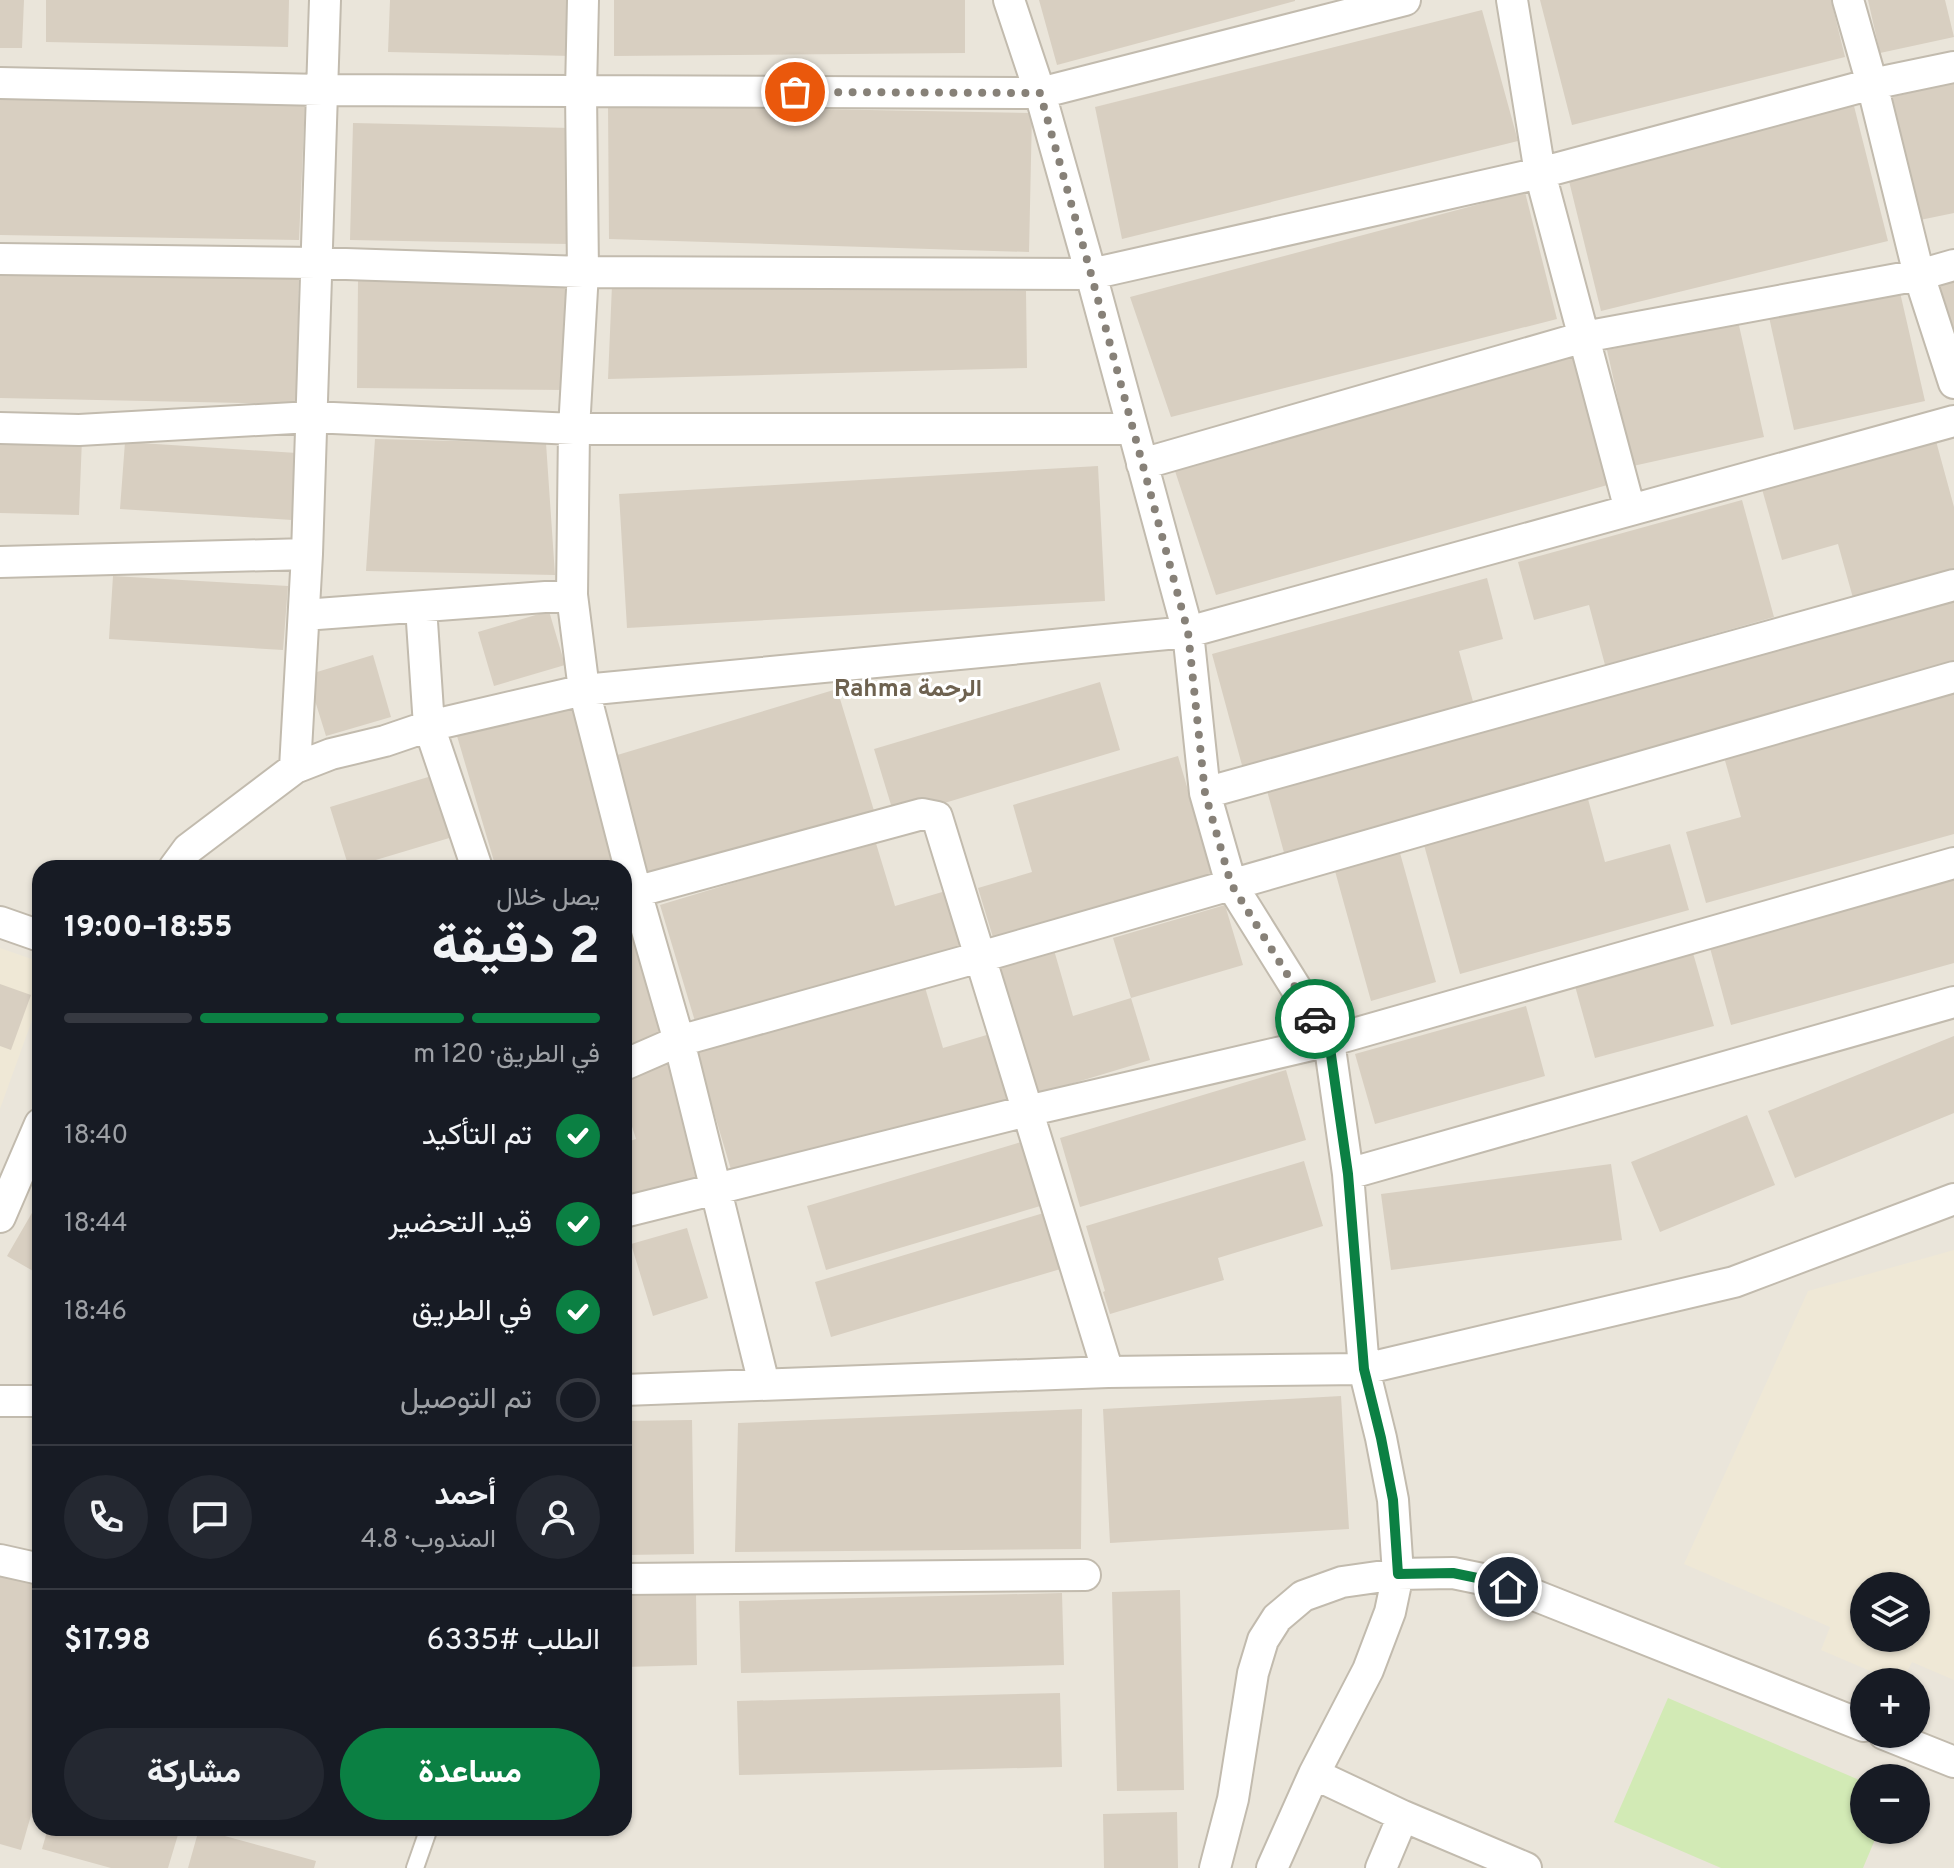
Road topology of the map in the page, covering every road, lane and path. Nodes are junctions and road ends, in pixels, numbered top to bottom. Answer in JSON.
{"nodes":[{"id":1,"x":325,"y":0,"type":"edge"},
{"id":2,"x":583,"y":0,"type":"edge"},
{"id":3,"x":1009,"y":0,"type":"edge"},
{"id":4,"x":1405,"y":0,"type":"edge"},
{"id":5,"x":1512,"y":0,"type":"edge"},
{"id":6,"x":1848,"y":0,"type":"edge"},
{"id":7,"x":1954,"y":67,"type":"edge"},
{"id":8,"x":0,"y":83,"type":"edge"},
{"id":9,"x":1872,"y":84,"type":"junction"},
{"id":10,"x":322,"y":90,"type":"junction"},
{"id":11,"x":581,"y":91,"type":"junction"},
{"id":12,"x":1040,"y":93,"type":"junction"},
{"id":13,"x":1540,"y":173,"type":"junction"},
{"id":14,"x":0,"y":259,"type":"edge"},
{"id":15,"x":316,"y":263,"type":"junction"},
{"id":16,"x":1954,"y":265,"type":"edge"},
{"id":17,"x":583,"y":272,"type":"junction"},
{"id":18,"x":1091,"y":274,"type":"junction"},
{"id":19,"x":1919,"y":275,"type":"junction"},
{"id":20,"x":1584,"y":337,"type":"junction"},
{"id":21,"x":1954,"y":383,"type":"edge"},
{"id":22,"x":311,"y":417,"type":"junction"},
{"id":23,"x":1954,"y":421,"type":"edge"},
{"id":24,"x":0,"y":428,"type":"edge"},
{"id":25,"x":574,"y":429,"type":"junction"},
{"id":26,"x":1132,"y":429,"type":"junction"},
{"id":27,"x":1142,"y":464,"type":"junction"},
{"id":28,"x":1630,"y":510,"type":"junction"},
{"id":29,"x":307,"y":554,"type":"junction"},
{"id":30,"x":0,"y":562,"type":"edge"},
{"id":31,"x":1954,"y":585,"type":"edge"},
{"id":32,"x":572,"y":595,"type":"junction"},
{"id":33,"x":421,"y":607,"type":"junction"},
{"id":34,"x":304,"y":615,"type":"junction"},
{"id":35,"x":1188,"y":632,"type":"junction"},
{"id":36,"x":1954,"y":677,"type":"edge"},
{"id":37,"x":584,"y":690,"type":"junction"},
{"id":38,"x":429,"y":726,"type":"junction"},
{"id":39,"x":295,"y":768,"type":"junction"},
{"id":40,"x":1205,"y":793,"type":"junction"},
{"id":41,"x":180,"y":860,"type":"edge"},
{"id":42,"x":474,"y":860,"type":"edge"},
{"id":43,"x":622,"y":860,"type":"edge"},
{"id":44,"x":1954,"y":863,"type":"edge"},
{"id":45,"x":1231,"y":884,"type":"junction"},
{"id":46,"x":632,"y":893,"type":"edge"},
{"id":47,"x":632,"y":900,"type":"edge"},
{"id":48,"x":0,"y":922,"type":"edge"},
{"id":49,"x":32,"y":933,"type":"edge"},
{"id":50,"x":980,"y":957,"type":"junction"},
{"id":51,"x":1954,"y":1002,"type":"edge"},
{"id":52,"x":679,"y":1041,"type":"junction"},
{"id":53,"x":1329,"y":1041,"type":"junction"},
{"id":54,"x":632,"y":1062,"type":"edge"},
{"id":55,"x":1027,"y":1111,"type":"junction"},
{"id":56,"x":32,"y":1143,"type":"edge"},
{"id":57,"x":1348,"y":1174,"type":"junction"},
{"id":58,"x":717,"y":1190,"type":"junction"},
{"id":59,"x":1954,"y":1199,"type":"edge"},
{"id":60,"x":632,"y":1210,"type":"edge"},
{"id":61,"x":0,"y":1217,"type":"edge"},
{"id":62,"x":1364,"y":1369,"type":"junction"},
{"id":63,"x":1108,"y":1372,"type":"junction"},
{"id":64,"x":764,"y":1384,"type":"junction"},
{"id":65,"x":632,"y":1390,"type":"edge"},
{"id":66,"x":0,"y":1401,"type":"edge"},
{"id":67,"x":32,"y":1401,"type":"edge"},
{"id":68,"x":0,"y":1560,"type":"edge"},
{"id":69,"x":32,"y":1567,"type":"edge"},
{"id":70,"x":1398,"y":1574,"type":"junction"},
{"id":71,"x":1085,"y":1575,"type":"dead end"},
{"id":72,"x":632,"y":1579,"type":"edge"},
{"id":73,"x":1850,"y":1720,"type":"edge"},
{"id":74,"x":1919,"y":1748,"type":"edge"},
{"id":75,"x":1954,"y":1762,"type":"edge"},
{"id":76,"x":1314,"y":1774,"type":"junction"},
{"id":77,"x":1403,"y":1816,"type":"junction"},
{"id":78,"x":426,"y":1836,"type":"edge"},
{"id":79,"x":415,"y":1868,"type":"edge"},
{"id":80,"x":1215,"y":1868,"type":"edge"},
{"id":81,"x":1272,"y":1868,"type":"edge"},
{"id":82,"x":1381,"y":1868,"type":"edge"},
{"id":83,"x":1526,"y":1868,"type":"edge"}],
"edges":[{"from":1,"to":10,"type":"street"},
{"from":2,"to":11,"type":"street"},
{"from":3,"to":12,"type":"street"},
{"from":4,"to":12,"type":"street"},
{"from":5,"to":13,"type":"street"},
{"from":6,"to":9,"type":"street"},
{"from":7,"to":9,"type":"street"},
{"from":8,"to":10,"type":"street"},
{"from":9,"to":13,"type":"street"},
{"from":9,"to":19,"type":"street"},
{"from":10,"to":11,"type":"street"},
{"from":10,"to":15,"type":"street"},
{"from":11,"to":12,"type":"street"},
{"from":11,"to":17,"type":"street"},
{"from":12,"to":18,"type":"street"},
{"from":13,"to":18,"type":"street"},
{"from":13,"to":20,"type":"street"},
{"from":14,"to":15,"type":"street"},
{"from":15,"to":17,"type":"street"},
{"from":15,"to":22,"type":"street"},
{"from":16,"to":19,"type":"street"},
{"from":17,"to":18,"type":"street"},
{"from":17,"to":25,"type":"street"},
{"from":18,"to":26,"type":"street"},
{"from":19,"to":20,"type":"street"},
{"from":19,"to":21,"type":"street"},
{"from":20,"to":27,"type":"street"},
{"from":20,"to":28,"type":"street"},
{"from":22,"to":24,"type":"street"},
{"from":22,"to":25,"type":"street"},
{"from":22,"to":29,"type":"street"},
{"from":23,"to":28,"type":"street"},
{"from":25,"to":26,"type":"street"},
{"from":25,"to":32,"type":"street"},
{"from":26,"to":27,"type":"street"},
{"from":27,"to":35,"type":"street"},
{"from":28,"to":35,"type":"street"},
{"from":29,"to":30,"type":"street"},
{"from":29,"to":34,"type":"street"},
{"from":31,"to":40,"type":"street"},
{"from":32,"to":33,"type":"street"},
{"from":32,"to":37,"type":"street"},
{"from":33,"to":34,"type":"street"},
{"from":33,"to":38,"type":"street"},
{"from":34,"to":39,"type":"street"},
{"from":35,"to":37,"type":"street"},
{"from":35,"to":40,"type":"street"},
{"from":36,"to":45,"type":"street"},
{"from":37,"to":38,"type":"street"},
{"from":37,"to":43,"type":"street"},
{"from":38,"to":39,"type":"street"},
{"from":38,"to":42,"type":"street"},
{"from":39,"to":41,"type":"street"},
{"from":40,"to":45,"type":"street"},
{"from":44,"to":53,"type":"street"},
{"from":45,"to":50,"type":"street"},
{"from":45,"to":53,"type":"street"},
{"from":46,"to":50,"type":"street"},
{"from":47,"to":52,"type":"street"},
{"from":48,"to":49,"type":"street"},
{"from":50,"to":52,"type":"street"},
{"from":50,"to":55,"type":"street"},
{"from":51,"to":57,"type":"street"},
{"from":52,"to":54,"type":"street"},
{"from":52,"to":58,"type":"street"},
{"from":53,"to":55,"type":"street"},
{"from":53,"to":57,"type":"street"},
{"from":55,"to":58,"type":"street"},
{"from":55,"to":63,"type":"street"},
{"from":56,"to":61,"type":"street"},
{"from":57,"to":62,"type":"street"},
{"from":58,"to":60,"type":"street"},
{"from":58,"to":64,"type":"street"},
{"from":59,"to":62,"type":"street"},
{"from":62,"to":63,"type":"street"},
{"from":62,"to":70,"type":"street"},
{"from":63,"to":64,"type":"street"},
{"from":64,"to":65,"type":"street"},
{"from":66,"to":67,"type":"street"},
{"from":68,"to":69,"type":"street"},
{"from":70,"to":73,"type":"street"},
{"from":70,"to":76,"type":"street"},
{"from":70,"to":80,"type":"street"},
{"from":71,"to":72,"type":"street"},
{"from":74,"to":75,"type":"street"},
{"from":76,"to":77,"type":"street"},
{"from":76,"to":81,"type":"street"},
{"from":77,"to":82,"type":"street"},
{"from":77,"to":83,"type":"street"},
{"from":78,"to":79,"type":"lane"}]}
